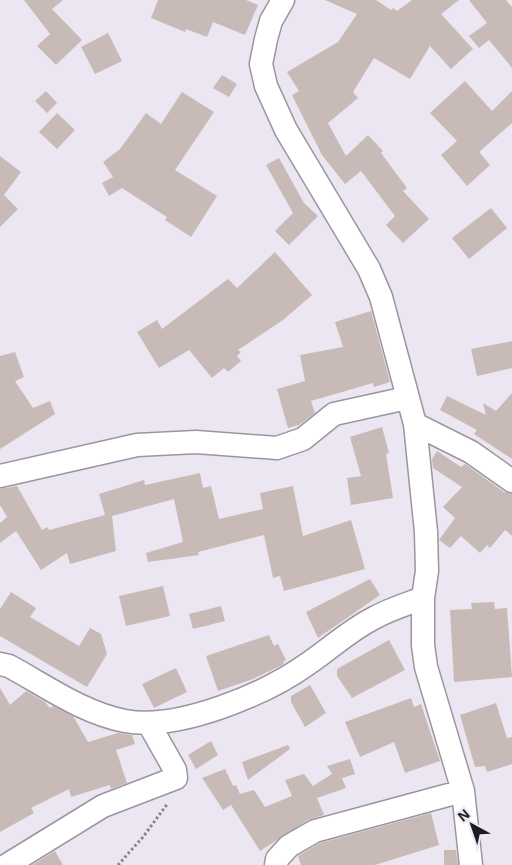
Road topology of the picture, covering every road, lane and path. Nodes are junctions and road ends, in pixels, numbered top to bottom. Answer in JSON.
{"nodes":[{"id":1,"x":283,"y":0,"type":"edge"},
{"id":2,"x":407,"y":398,"type":"junction"},
{"id":3,"x":415,"y":424,"type":"junction"},
{"id":4,"x":0,"y":476,"type":"edge"},
{"id":5,"x":512,"y":481,"type":"edge"},
{"id":6,"x":424,"y":598,"type":"junction"},
{"id":7,"x":0,"y":664,"type":"edge"},
{"id":8,"x":149,"y":724,"type":"junction"},
{"id":9,"x":176,"y":778,"type":"junction"},
{"id":10,"x":464,"y":791,"type":"junction"},
{"id":11,"x":7,"y":865,"type":"edge"},
{"id":12,"x":118,"y":865,"type":"edge"},
{"id":13,"x":276,"y":865,"type":"edge"},
{"id":14,"x":471,"y":865,"type":"edge"}],
"edges":[{"from":1,"to":2,"type":"street"},
{"from":2,"to":3,"type":"street"},
{"from":2,"to":4,"type":"street"},
{"from":3,"to":5,"type":"street"},
{"from":3,"to":6,"type":"street"},
{"from":6,"to":8,"type":"street"},
{"from":6,"to":10,"type":"street"},
{"from":7,"to":8,"type":"street"},
{"from":8,"to":9,"type":"street"},
{"from":9,"to":11,"type":"street"},
{"from":9,"to":12,"type":"path"},
{"from":10,"to":13,"type":"street"},
{"from":10,"to":14,"type":"street"}]}
